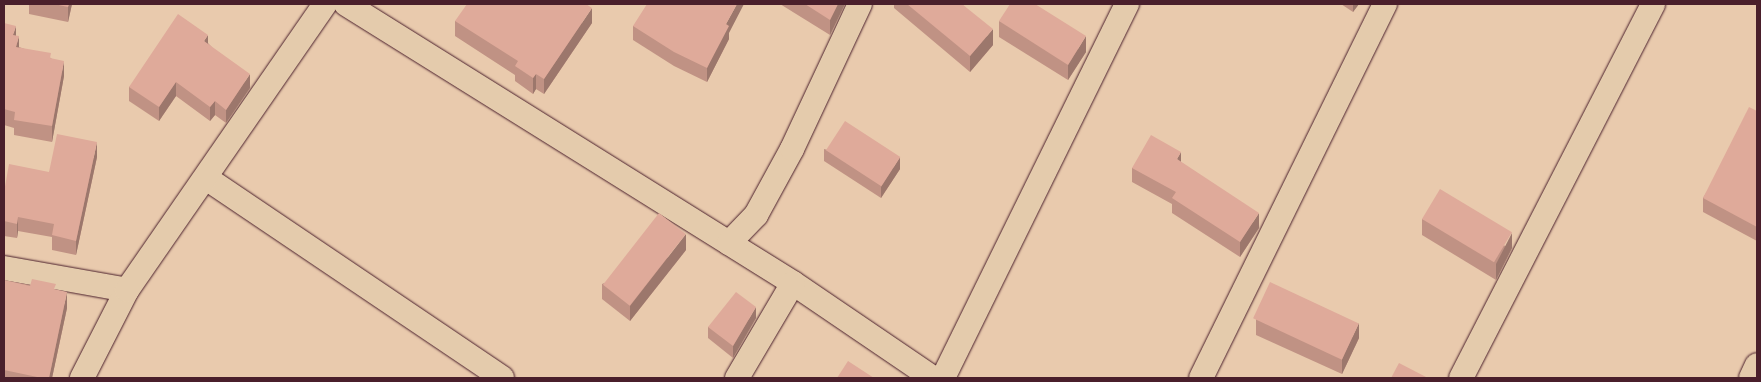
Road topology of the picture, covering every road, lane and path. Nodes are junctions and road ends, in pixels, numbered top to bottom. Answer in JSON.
{"nodes":[{"id":1,"x":325,"y":4,"type":"edge"},
{"id":2,"x":346,"y":4,"type":"edge"},
{"id":3,"x":860,"y":4,"type":"edge"},
{"id":4,"x":1127,"y":4,"type":"edge"},
{"id":5,"x":1385,"y":4,"type":"edge"},
{"id":6,"x":1653,"y":4,"type":"edge"},
{"id":7,"x":206,"y":178,"type":"junction"},
{"id":8,"x":729,"y":243,"type":"junction"},
{"id":9,"x":4,"y":268,"type":"edge"},
{"id":10,"x":792,"y":283,"type":"junction"},
{"id":11,"x":127,"y":290,"type":"junction"},
{"id":12,"x":1757,"y":365,"type":"edge"},
{"id":13,"x":82,"y":378,"type":"edge"},
{"id":14,"x":502,"y":378,"type":"edge"},
{"id":15,"x":737,"y":378,"type":"edge"},
{"id":16,"x":934,"y":378,"type":"edge"},
{"id":17,"x":943,"y":378,"type":"edge"},
{"id":18,"x":1201,"y":378,"type":"edge"},
{"id":19,"x":1461,"y":378,"type":"edge"},
{"id":20,"x":1751,"y":378,"type":"edge"}],
"edges":[{"from":1,"to":7,"type":"street"},
{"from":2,"to":8,"type":"street"},
{"from":3,"to":8,"type":"street"},
{"from":4,"to":17,"type":"street"},
{"from":5,"to":18,"type":"street"},
{"from":6,"to":19,"type":"street"},
{"from":7,"to":11,"type":"street"},
{"from":7,"to":14,"type":"street"},
{"from":8,"to":10,"type":"street"},
{"from":9,"to":11,"type":"street"},
{"from":10,"to":15,"type":"street"},
{"from":10,"to":16,"type":"street"},
{"from":11,"to":13,"type":"street"},
{"from":12,"to":20,"type":"street"}]}
